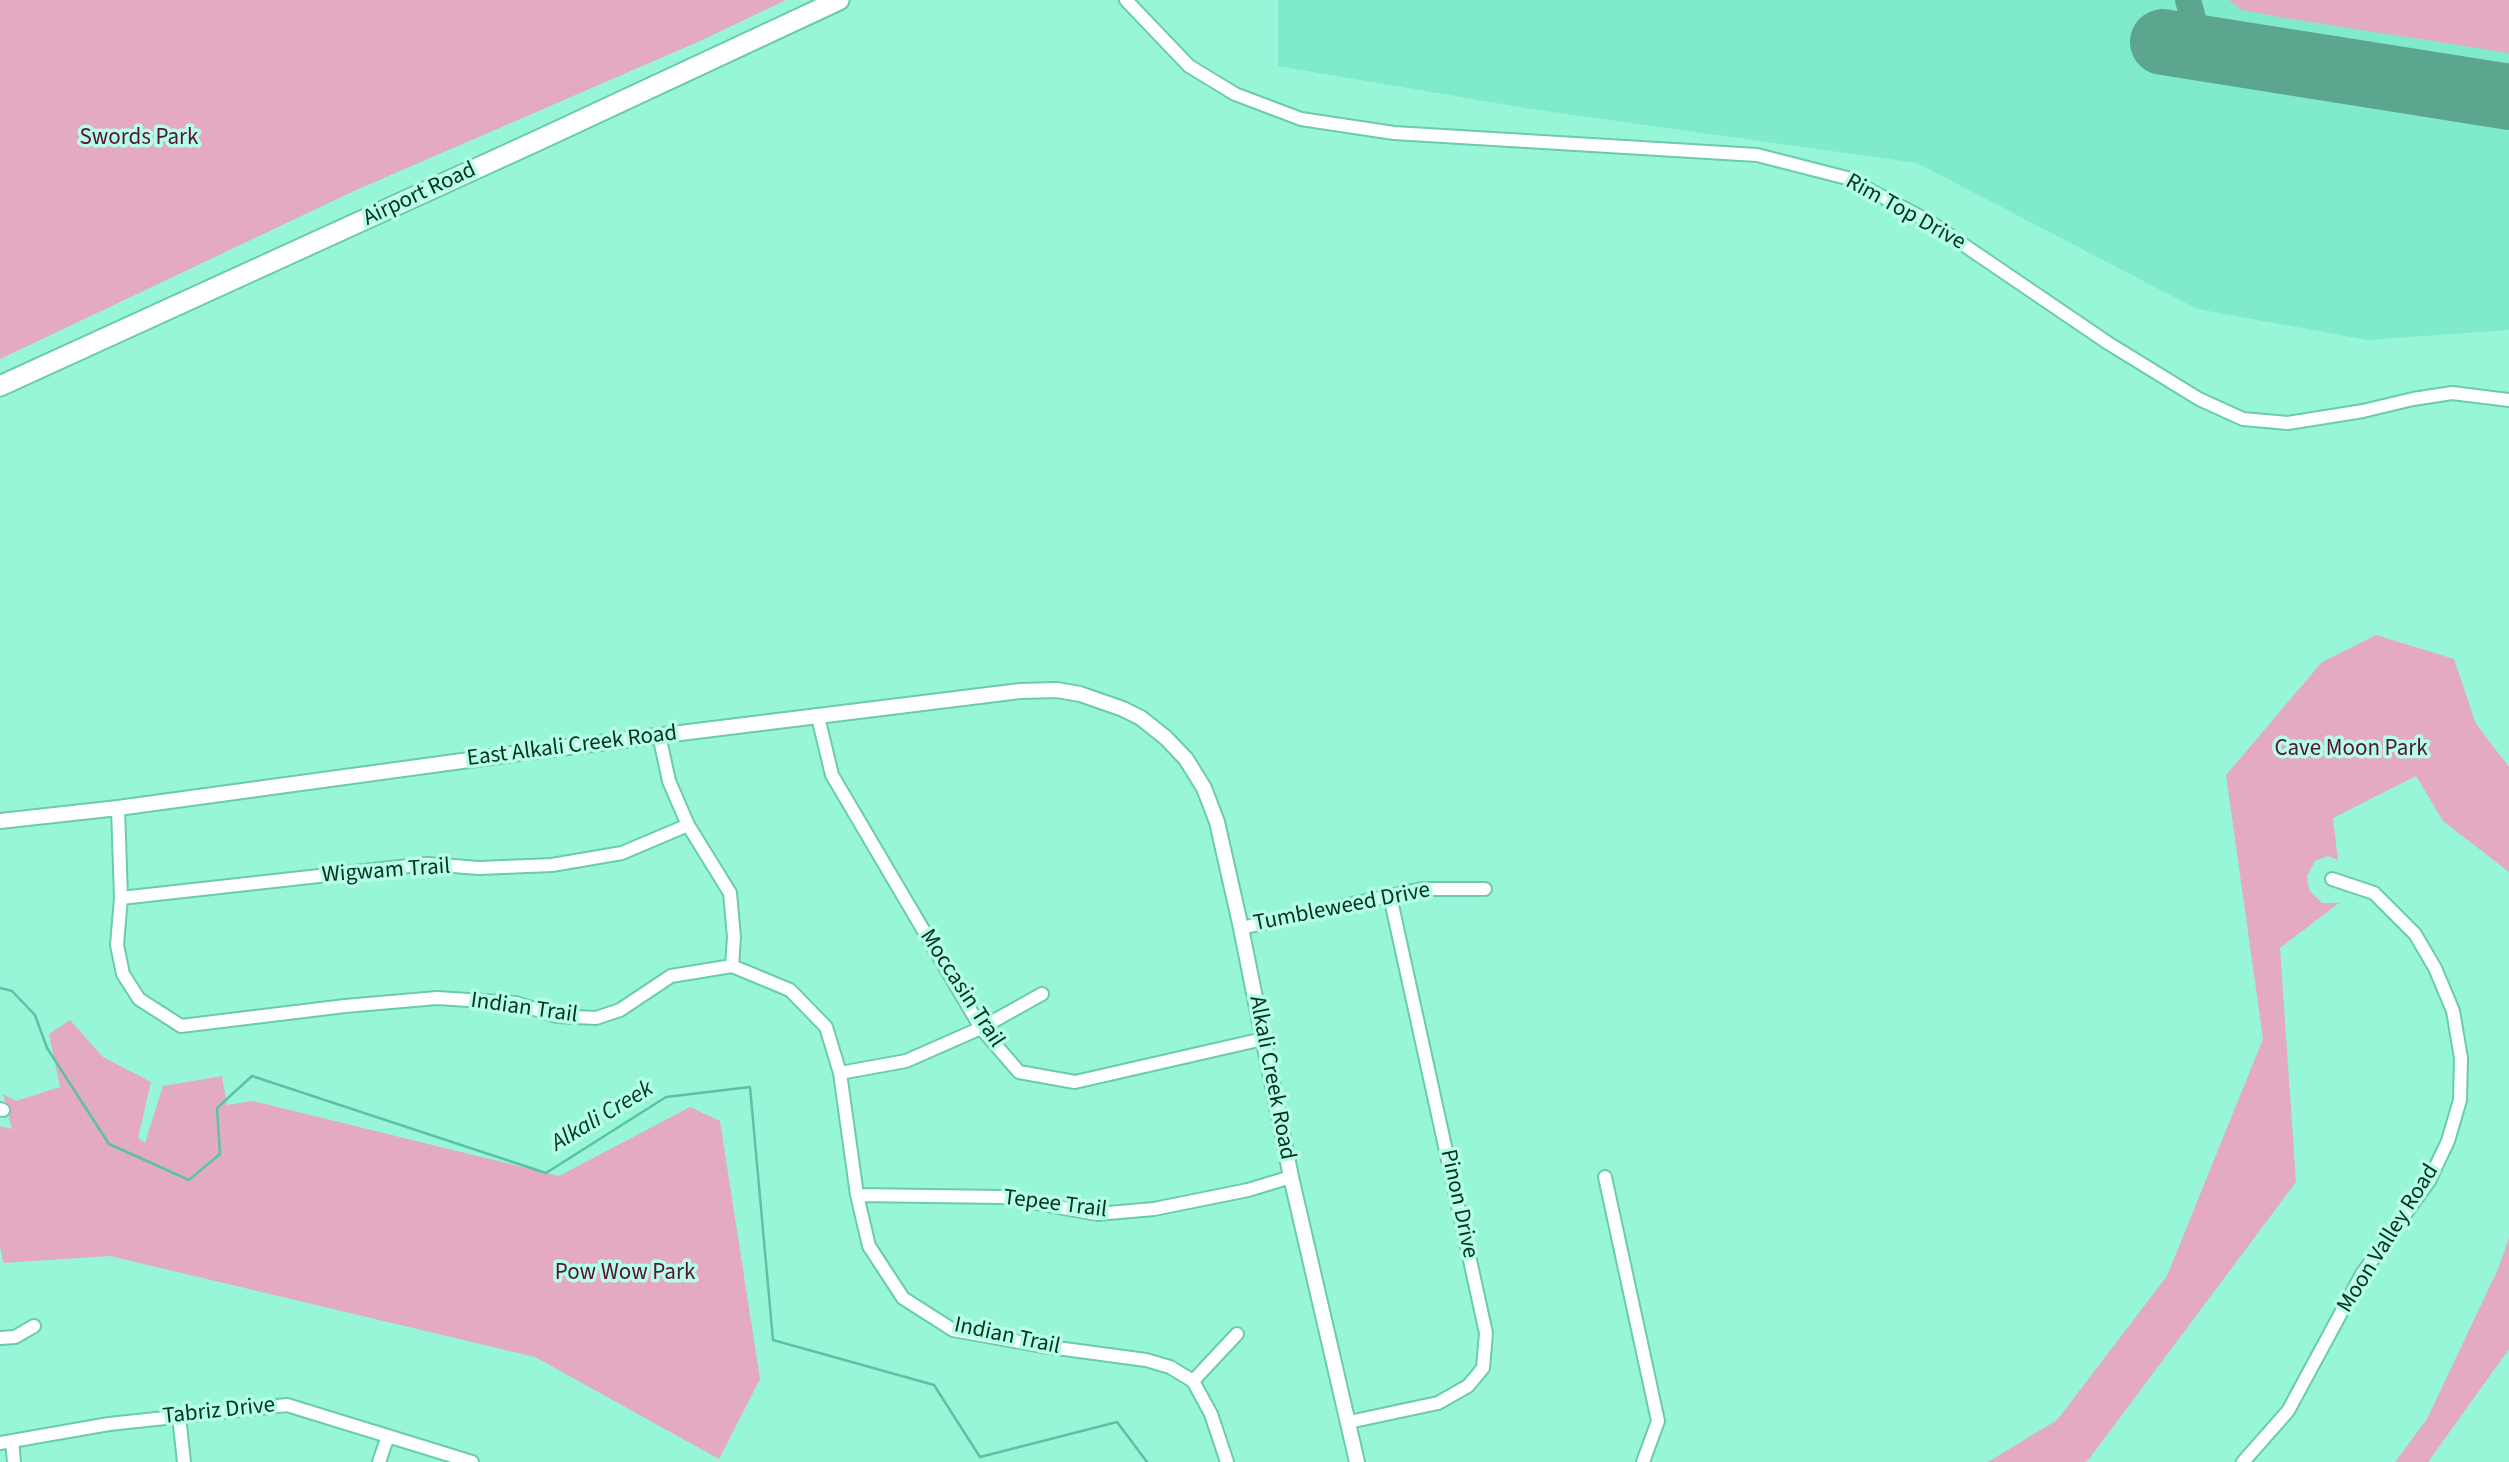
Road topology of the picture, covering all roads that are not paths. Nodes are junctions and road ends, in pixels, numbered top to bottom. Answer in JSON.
{"nodes":[{"id":1,"x":839,"y":0,"type":"edge"},
{"id":2,"x":1126,"y":0,"type":"edge"},
{"id":3,"x":0,"y":386,"type":"edge"},
{"id":4,"x":2509,"y":400,"type":"edge"},
{"id":5,"x":818,"y":717,"type":"junction"},
{"id":6,"x":1141,"y":718,"type":"joint"},
{"id":7,"x":659,"y":735,"type":"junction"},
{"id":8,"x":118,"y":808,"type":"junction"},
{"id":9,"x":0,"y":821,"type":"edge"},
{"id":10,"x":688,"y":825,"type":"junction"},
{"id":11,"x":2332,"y":879,"type":"dead end"},
{"id":12,"x":1485,"y":890,"type":"dead end"},
{"id":13,"x":1390,"y":896,"type":"junction"},
{"id":14,"x":121,"y":898,"type":"junction"},
{"id":15,"x":1241,"y":928,"type":"junction"},
{"id":16,"x":732,"y":966,"type":"junction"},
{"id":17,"x":1042,"y":994,"type":"dead end"},
{"id":18,"x":981,"y":1028,"type":"junction"},
{"id":19,"x":1263,"y":1039,"type":"junction"},
{"id":20,"x":840,"y":1073,"type":"junction"},
{"id":21,"x":1291,"y":1177,"type":"junction"},
{"id":22,"x":1605,"y":1177,"type":"dead end"},
{"id":23,"x":857,"y":1195,"type":"junction"},
{"id":24,"x":34,"y":1326,"type":"dead end"},
{"id":25,"x":1237,"y":1334,"type":"dead end"},
{"id":26,"x":0,"y":1338,"type":"edge"},
{"id":27,"x":1193,"y":1381,"type":"junction"},
{"id":28,"x":179,"y":1416,"type":"junction"},
{"id":29,"x":1349,"y":1422,"type":"junction"},
{"id":30,"x":388,"y":1436,"type":"junction"},
{"id":31,"x":6,"y":1442,"type":"edge"},
{"id":32,"x":14,"y":1462,"type":"edge"},
{"id":33,"x":184,"y":1462,"type":"edge"},
{"id":34,"x":379,"y":1462,"type":"edge"},
{"id":35,"x":472,"y":1462,"type":"edge"},
{"id":36,"x":1227,"y":1462,"type":"edge"},
{"id":37,"x":1357,"y":1462,"type":"edge"},
{"id":38,"x":1643,"y":1462,"type":"edge"},
{"id":39,"x":2243,"y":1462,"type":"edge"}],
"edges":[{"from":1,"to":3,"type":"highway","name":"Airport Road"},
{"from":2,"to":4,"type":"street","name":"Rim Top Drive"},
{"from":5,"to":6,"type":"street","name":"East Alkali Creek Road"},
{"from":5,"to":7,"type":"street","name":"East Alkali Creek Road"},
{"from":5,"to":18,"type":"street","name":"Moccasin Trail"},
{"from":6,"to":15,"type":"street","name":"Alkali Creek Road"},
{"from":7,"to":8,"type":"street","name":"East Alkali Creek Road"},
{"from":7,"to":10,"type":"street"},
{"from":8,"to":9,"type":"street","name":"East Alkali Creek Road"},
{"from":8,"to":14,"type":"street","name":"Indian Trail"},
{"from":10,"to":14,"type":"street","name":"Wigwam Trail"},
{"from":10,"to":16,"type":"street"},
{"from":11,"to":39,"type":"street","name":"Moon Valley Road"},
{"from":12,"to":13,"type":"street","name":"Tumbleweed Drive"},
{"from":13,"to":15,"type":"street","name":"Tumbleweed Drive"},
{"from":13,"to":29,"type":"street","name":"Pinon Drive"},
{"from":14,"to":16,"type":"street","name":"Indian Trail"},
{"from":15,"to":19,"type":"street","name":"Alkali Creek Road"},
{"from":16,"to":20,"type":"street","name":"Indian Trail"},
{"from":17,"to":18,"type":"street"},
{"from":18,"to":19,"type":"street","name":"Moccasin Trail"},
{"from":18,"to":20,"type":"street"},
{"from":19,"to":21,"type":"street","name":"Alkali Creek Road"},
{"from":20,"to":23,"type":"street","name":"Indian Trail"},
{"from":21,"to":23,"type":"street","name":"Tepee Trail"},
{"from":21,"to":29,"type":"street","name":"Alkali Creek Road"},
{"from":22,"to":38,"type":"street"},
{"from":23,"to":27,"type":"street","name":"Indian Trail"},
{"from":24,"to":26,"type":"street"},
{"from":25,"to":27,"type":"street"},
{"from":27,"to":36,"type":"street"},
{"from":28,"to":30,"type":"street","name":"Tabriz Drive"},
{"from":28,"to":31,"type":"street","name":"Tabriz Drive"},
{"from":28,"to":33,"type":"street"},
{"from":29,"to":37,"type":"street","name":"Alkali Creek Road"},
{"from":30,"to":34,"type":"street"},
{"from":30,"to":35,"type":"street","name":"Tabriz Drive"},
{"from":31,"to":32,"type":"street"}]}
